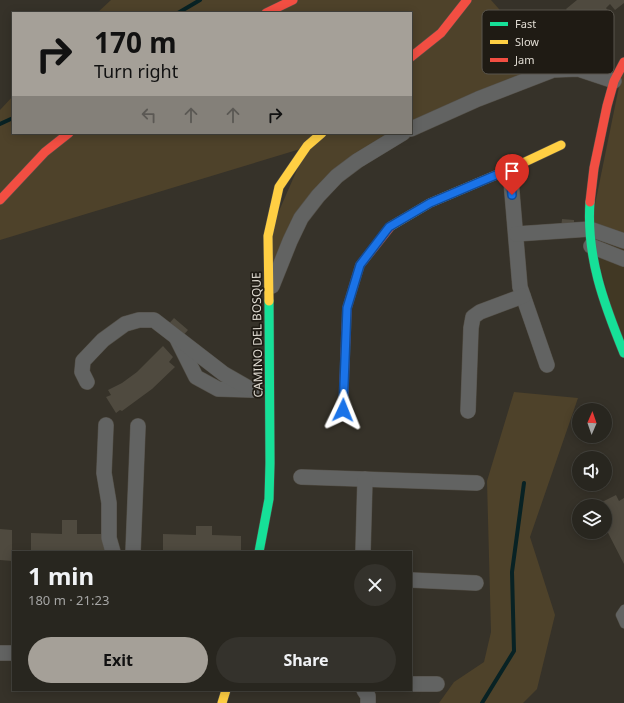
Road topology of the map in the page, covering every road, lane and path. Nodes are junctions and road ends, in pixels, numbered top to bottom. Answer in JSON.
{"nodes":[{"id":1,"x":293,"y":0,"type":"edge"},
{"id":2,"x":467,"y":0,"type":"edge"},
{"id":3,"x":268,"y":12,"type":"edge"},
{"id":4,"x":412,"y":56,"type":"edge"},
{"id":5,"x":624,"y":62,"type":"edge"},
{"id":6,"x":543,"y":74,"type":"edge"},
{"id":7,"x":593,"y":74,"type":"edge"},
{"id":8,"x":614,"y":81,"type":"junction"},
{"id":9,"x":412,"y":129,"type":"edge"},
{"id":10,"x":68,"y":134,"type":"edge"},
{"id":11,"x":321,"y":134,"type":"edge"},
{"id":12,"x":401,"y":134,"type":"edge"},
{"id":13,"x":561,"y":145,"type":"dead end"},
{"id":14,"x":510,"y":169,"type":"junction"},
{"id":15,"x":0,"y":200,"type":"edge"},
{"id":16,"x":590,"y":229,"type":"junction"},
{"id":17,"x":516,"y":234,"type":"junction"},
{"id":18,"x":624,"y":241,"type":"edge"},
{"id":19,"x":591,"y":246,"type":"junction"},
{"id":20,"x":624,"y":259,"type":"edge"},
{"id":21,"x":268,"y":296,"type":"junction"},
{"id":22,"x":523,"y":296,"type":"junction"},
{"id":23,"x":624,"y":353,"type":"edge"},
{"id":24,"x":547,"y":365,"type":"dead end"},
{"id":25,"x":87,"y":382,"type":"dead end"},
{"id":26,"x":269,"y":392,"type":"junction"},
{"id":27,"x":343,"y":410,"type":"dead end"},
{"id":28,"x":468,"y":411,"type":"dead end"},
{"id":29,"x":106,"y":425,"type":"dead end"},
{"id":30,"x":138,"y":426,"type":"dead end"},
{"id":31,"x":301,"y":477,"type":"dead end"},
{"id":32,"x":365,"y":479,"type":"junction"},
{"id":33,"x":477,"y":482,"type":"dead end"},
{"id":34,"x":113,"y":551,"type":"edge"},
{"id":35,"x":133,"y":551,"type":"edge"},
{"id":36,"x":259,"y":551,"type":"edge"},
{"id":37,"x":363,"y":551,"type":"edge"},
{"id":38,"x":412,"y":580,"type":"edge"},
{"id":39,"x":476,"y":583,"type":"dead end"},
{"id":40,"x":624,"y":609,"type":"edge"},
{"id":41,"x":624,"y":624,"type":"edge"},
{"id":42,"x":0,"y":653,"type":"edge"},
{"id":43,"x":12,"y":653,"type":"edge"},
{"id":44,"x":412,"y":684,"type":"edge"},
{"id":45,"x":437,"y":684,"type":"dead end"},
{"id":46,"x":226,"y":691,"type":"edge"},
{"id":47,"x":365,"y":691,"type":"edge"},
{"id":48,"x":222,"y":703,"type":"edge"},
{"id":49,"x":368,"y":703,"type":"edge"}],
"edges":[{"from":1,"to":3,"type":"street"},
{"from":2,"to":4,"type":"street"},
{"from":5,"to":8,"type":"street"},
{"from":6,"to":9,"type":"street"},
{"from":7,"to":8,"type":"street"},
{"from":8,"to":16,"type":"street"},
{"from":10,"to":15,"type":"street"},
{"from":11,"to":21,"type":"street","name":"CAMINO DEL BOSQUE"},
{"from":12,"to":21,"type":"street"},
{"from":13,"to":14,"type":"street"},
{"from":14,"to":17,"type":"street"},
{"from":14,"to":27,"type":"street"},
{"from":16,"to":17,"type":"street"},
{"from":16,"to":18,"type":"street"},
{"from":16,"to":19,"type":"street"},
{"from":17,"to":22,"type":"street"},
{"from":19,"to":20,"type":"street"},
{"from":19,"to":23,"type":"street"},
{"from":21,"to":26,"type":"street","name":"CAMINO DEL BOSQUE"},
{"from":22,"to":24,"type":"street"},
{"from":22,"to":28,"type":"street"},
{"from":25,"to":26,"type":"street"},
{"from":26,"to":36,"type":"street","name":"CAMINO DEL BOSQUE"},
{"from":29,"to":34,"type":"street"},
{"from":30,"to":35,"type":"street"},
{"from":31,"to":32,"type":"street"},
{"from":32,"to":33,"type":"street"},
{"from":32,"to":37,"type":"street"},
{"from":38,"to":39,"type":"street"},
{"from":40,"to":41,"type":"lane"},
{"from":42,"to":43,"type":"street"},
{"from":44,"to":45,"type":"street"},
{"from":46,"to":48,"type":"street"},
{"from":47,"to":49,"type":"street"}]}
